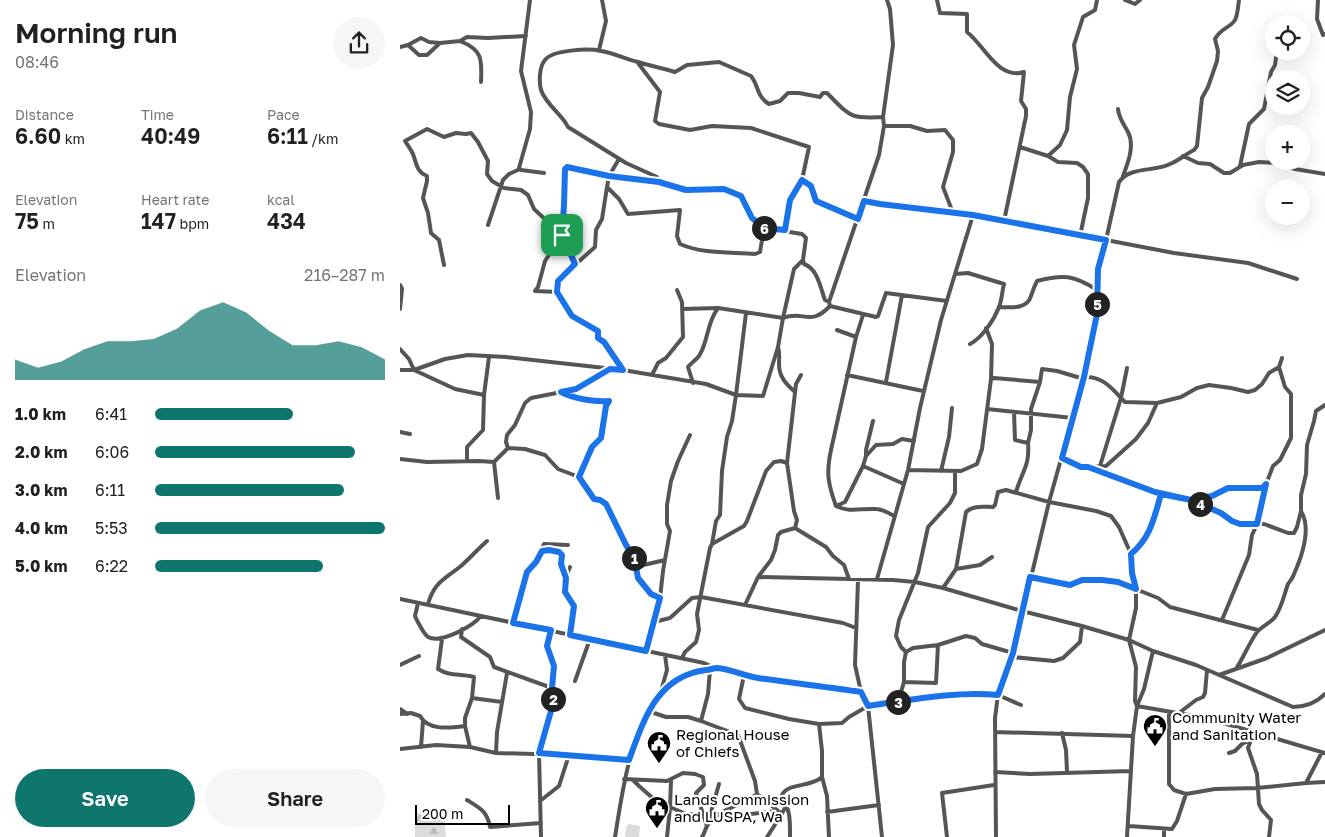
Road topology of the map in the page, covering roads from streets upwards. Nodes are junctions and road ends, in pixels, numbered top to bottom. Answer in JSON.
{"nodes":[{"id":1,"x":530,"y":0,"type":"edge"},
{"id":2,"x":602,"y":0,"type":"edge"},
{"id":3,"x":888,"y":0,"type":"edge"},
{"id":4,"x":937,"y":0,"type":"edge"},
{"id":5,"x":1097,"y":0,"type":"edge"},
{"id":6,"x":1125,"y":0,"type":"edge"},
{"id":7,"x":1140,"y":0,"type":"edge"},
{"id":8,"x":1239,"y":0,"type":"edge"},
{"id":9,"x":1318,"y":0,"type":"edge"},
{"id":10,"x":1325,"y":34,"type":"edge"},
{"id":11,"x":526,"y":36,"type":"junction"},
{"id":12,"x":460,"y":40,"type":"junction"},
{"id":13,"x":440,"y":43,"type":"junction"},
{"id":14,"x":408,"y":45,"type":"junction"},
{"id":15,"x":400,"y":46,"type":"edge"},
{"id":16,"x":599,"y":50,"type":"junction"},
{"id":17,"x":1275,"y":60,"type":"edge"},
{"id":18,"x":638,"y":62,"type":"junction"},
{"id":19,"x":481,"y":82,"type":"dead end"},
{"id":20,"x":1118,"y":110,"type":"dead end"},
{"id":21,"x":883,"y":116,"type":"junction"},
{"id":22,"x":884,"y":126,"type":"junction"},
{"id":23,"x":1020,"y":147,"type":"junction"},
{"id":24,"x":1048,"y":156,"type":"junction"},
{"id":25,"x":1183,"y":156,"type":"junction"},
{"id":26,"x":618,"y":158,"type":"junction"},
{"id":27,"x":1240,"y":166,"type":"junction"},
{"id":28,"x":520,"y":169,"type":"junction"},
{"id":29,"x":544,"y":173,"type":"dead end"},
{"id":30,"x":1325,"y":174,"type":"edge"},
{"id":31,"x":609,"y":176,"type":"junction"},
{"id":32,"x":1124,"y":176,"type":"junction"},
{"id":33,"x":802,"y":180,"type":"junction"},
{"id":34,"x":659,"y":182,"type":"junction"},
{"id":35,"x":501,"y":186,"type":"junction"},
{"id":36,"x":607,"y":187,"type":"junction"},
{"id":37,"x":864,"y":201,"type":"junction"},
{"id":38,"x":953,"y":213,"type":"junction"},
{"id":39,"x":973,"y":215,"type":"junction"},
{"id":40,"x":858,"y":219,"type":"junction"},
{"id":41,"x":1004,"y":221,"type":"junction"},
{"id":42,"x":488,"y":225,"type":"dead end"},
{"id":43,"x":764,"y":228,"type":"junction"},
{"id":44,"x":785,"y":230,"type":"junction"},
{"id":45,"x":562,"y":235,"type":"junction"},
{"id":46,"x":1080,"y":236,"type":"junction"},
{"id":47,"x":1106,"y":240,"type":"junction"},
{"id":48,"x":803,"y":260,"type":"junction"},
{"id":49,"x":575,"y":264,"type":"junction"},
{"id":50,"x":444,"y":266,"type":"dead end"},
{"id":51,"x":956,"y":274,"type":"junction"},
{"id":52,"x":1297,"y":279,"type":"dead end"},
{"id":53,"x":400,"y":284,"type":"edge"},
{"id":54,"x":677,"y":290,"type":"dead end"},
{"id":55,"x":1097,"y":290,"type":"junction"},
{"id":56,"x":557,"y":292,"type":"junction"},
{"id":57,"x":902,"y":295,"type":"junction"},
{"id":58,"x":400,"y":298,"type":"edge"},
{"id":59,"x":947,"y":301,"type":"junction"},
{"id":60,"x":829,"y":304,"type":"junction"},
{"id":61,"x":999,"y":307,"type":"junction"},
{"id":62,"x":718,"y":308,"type":"junction"},
{"id":63,"x":400,"y":309,"type":"edge"},
{"id":64,"x":683,"y":309,"type":"junction"},
{"id":65,"x":746,"y":313,"type":"junction"},
{"id":66,"x":863,"y":315,"type":"junction"},
{"id":67,"x":783,"y":318,"type":"junction"},
{"id":68,"x":986,"y":328,"type":"junction"},
{"id":69,"x":837,"y":330,"type":"dead end"},
{"id":70,"x":856,"y":337,"type":"junction"},
{"id":71,"x":970,"y":344,"type":"dead end"},
{"id":72,"x":778,"y":347,"type":"junction"},
{"id":73,"x":400,"y":349,"type":"edge"},
{"id":74,"x":489,"y":357,"type":"junction"},
{"id":75,"x":1282,"y":358,"type":"dead end"},
{"id":76,"x":1279,"y":367,"type":"junction"},
{"id":77,"x":1127,"y":368,"type":"dead end"},
{"id":78,"x":610,"y":369,"type":"junction"},
{"id":79,"x":400,"y":370,"type":"edge"},
{"id":80,"x":414,"y":370,"type":"junction"},
{"id":81,"x":623,"y":370,"type":"junction"},
{"id":82,"x":652,"y":375,"type":"junction"},
{"id":83,"x":847,"y":375,"type":"junction"},
{"id":84,"x":801,"y":376,"type":"dead end"},
{"id":85,"x":1084,"y":378,"type":"junction"},
{"id":86,"x":991,"y":379,"type":"junction"},
{"id":87,"x":886,"y":382,"type":"junction"},
{"id":88,"x":1040,"y":382,"type":"junction"},
{"id":89,"x":694,"y":383,"type":"junction"},
{"id":90,"x":924,"y":391,"type":"junction"},
{"id":91,"x":561,"y":392,"type":"junction"},
{"id":92,"x":795,"y":392,"type":"junction"},
{"id":93,"x":484,"y":395,"type":"junction"},
{"id":94,"x":736,"y":395,"type":"junction"},
{"id":95,"x":1121,"y":398,"type":"junction"},
{"id":96,"x":1157,"y":403,"type":"junction"},
{"id":97,"x":1325,"y":405,"type":"edge"},
{"id":98,"x":952,"y":408,"type":"dead end"},
{"id":99,"x":987,"y":409,"type":"junction"},
{"id":100,"x":1014,"y":412,"type":"junction"},
{"id":101,"x":1031,"y":414,"type":"junction"},
{"id":102,"x":1073,"y":418,"type":"junction"},
{"id":103,"x":874,"y":421,"type":"dead end"},
{"id":104,"x":400,"y":432,"type":"edge"},
{"id":105,"x":410,"y":434,"type":"dead end"},
{"id":106,"x":690,"y":435,"type":"dead end"},
{"id":107,"x":914,"y":441,"type":"junction"},
{"id":108,"x":1028,"y":443,"type":"junction"},
{"id":109,"x":508,"y":448,"type":"junction"},
{"id":110,"x":866,"y":456,"type":"junction"},
{"id":111,"x":1062,"y":458,"type":"junction"},
{"id":112,"x":400,"y":459,"type":"edge"},
{"id":113,"x":467,"y":461,"type":"junction"},
{"id":114,"x":494,"y":462,"type":"junction"},
{"id":115,"x":787,"y":463,"type":"junction"},
{"id":116,"x":863,"y":466,"type":"junction"},
{"id":117,"x":1100,"y":466,"type":"junction"},
{"id":118,"x":1088,"y":467,"type":"junction"},
{"id":119,"x":908,"y":470,"type":"junction"},
{"id":120,"x":941,"y":471,"type":"junction"},
{"id":121,"x":955,"y":472,"type":"junction"},
{"id":122,"x":579,"y":477,"type":"junction"},
{"id":123,"x":904,"y":484,"type":"junction"},
{"id":124,"x":1266,"y":484,"type":"junction"},
{"id":125,"x":1016,"y":492,"type":"junction"},
{"id":126,"x":1161,"y":494,"type":"junction"},
{"id":127,"x":498,"y":498,"type":"dead end"},
{"id":128,"x":1191,"y":500,"type":"junction"},
{"id":129,"x":1050,"y":502,"type":"junction"},
{"id":130,"x":836,"y":506,"type":"junction"},
{"id":131,"x":1301,"y":511,"type":"junction"},
{"id":132,"x":894,"y":516,"type":"junction"},
{"id":133,"x":1257,"y":524,"type":"junction"},
{"id":134,"x":795,"y":528,"type":"junction"},
{"id":135,"x":487,"y":541,"type":"dead end"},
{"id":136,"x":712,"y":544,"type":"junction"},
{"id":137,"x":568,"y":545,"type":"dead end"},
{"id":138,"x":542,"y":551,"type":"junction"},
{"id":139,"x":1131,"y":554,"type":"junction"},
{"id":140,"x":992,"y":557,"type":"dead end"},
{"id":141,"x":665,"y":560,"type":"junction"},
{"id":142,"x":570,"y":567,"type":"dead end"},
{"id":143,"x":635,"y":568,"type":"junction"},
{"id":144,"x":956,"y":569,"type":"junction"},
{"id":145,"x":758,"y":576,"type":"junction"},
{"id":146,"x":1030,"y":577,"type":"junction"},
{"id":147,"x":566,"y":578,"type":"junction"},
{"id":148,"x":849,"y":579,"type":"junction"},
{"id":149,"x":877,"y":579,"type":"junction"},
{"id":150,"x":858,"y":580,"type":"junction"},
{"id":151,"x":915,"y":582,"type":"junction"},
{"id":152,"x":943,"y":588,"type":"junction"},
{"id":153,"x":1136,"y":589,"type":"junction"},
{"id":154,"x":702,"y":597,"type":"junction"},
{"id":155,"x":660,"y":598,"type":"junction"},
{"id":156,"x":400,"y":599,"type":"edge"},
{"id":157,"x":418,"y":603,"type":"junction"},
{"id":158,"x":428,"y":604,"type":"junction"},
{"id":159,"x":746,"y":605,"type":"junction"},
{"id":160,"x":1022,"y":611,"type":"junction"},
{"id":161,"x":481,"y":616,"type":"junction"},
{"id":162,"x":1222,"y":620,"type":"junction"},
{"id":163,"x":654,"y":622,"type":"junction"},
{"id":164,"x":513,"y":623,"type":"junction"},
{"id":165,"x":1082,"y":626,"type":"junction"},
{"id":166,"x":856,"y":628,"type":"junction"},
{"id":167,"x":462,"y":630,"type":"junction"},
{"id":168,"x":551,"y":630,"type":"junction"},
{"id":169,"x":1258,"y":630,"type":"junction"},
{"id":170,"x":1325,"y":630,"type":"edge"},
{"id":171,"x":570,"y":635,"type":"junction"},
{"id":172,"x":442,"y":639,"type":"junction"},
{"id":173,"x":590,"y":639,"type":"junction"},
{"id":174,"x":1129,"y":640,"type":"junction"},
{"id":175,"x":938,"y":645,"type":"junction"},
{"id":176,"x":646,"y":651,"type":"junction"},
{"id":177,"x":1153,"y":651,"type":"junction"},
{"id":178,"x":906,"y":652,"type":"junction"},
{"id":179,"x":665,"y":655,"type":"junction"},
{"id":180,"x":1012,"y":655,"type":"junction"},
{"id":181,"x":419,"y":656,"type":"dead end"},
{"id":182,"x":682,"y":658,"type":"junction"},
{"id":183,"x":400,"y":665,"type":"edge"},
{"id":184,"x":715,"y":668,"type":"junction"},
{"id":185,"x":1236,"y":669,"type":"junction"},
{"id":186,"x":710,"y":670,"type":"junction"},
{"id":187,"x":1207,"y":670,"type":"junction"},
{"id":188,"x":507,"y":672,"type":"junction"},
{"id":189,"x":1218,"y":675,"type":"junction"},
{"id":190,"x":744,"y":676,"type":"junction"},
{"id":191,"x":575,"y":681,"type":"dead end"},
{"id":192,"x":904,"y":682,"type":"junction"},
{"id":193,"x":552,"y":688,"type":"junction"},
{"id":194,"x":861,"y":692,"type":"junction"},
{"id":195,"x":661,"y":693,"type":"junction"},
{"id":196,"x":1325,"y":694,"type":"edge"},
{"id":197,"x":998,"y":695,"type":"junction"},
{"id":198,"x":472,"y":698,"type":"junction"},
{"id":199,"x":502,"y":702,"type":"junction"},
{"id":200,"x":898,"y":702,"type":"junction"},
{"id":201,"x":1021,"y":705,"type":"dead end"},
{"id":202,"x":868,"y":706,"type":"junction"},
{"id":203,"x":1137,"y":706,"type":"junction"},
{"id":204,"x":400,"y":709,"type":"edge"},
{"id":205,"x":648,"y":711,"type":"junction"},
{"id":206,"x":1169,"y":712,"type":"junction"},
{"id":207,"x":1179,"y":713,"type":"junction"},
{"id":208,"x":400,"y":714,"type":"edge"},
{"id":209,"x":407,"y":714,"type":"junction"},
{"id":210,"x":423,"y":721,"type":"junction"},
{"id":211,"x":701,"y":721,"type":"junction"},
{"id":212,"x":819,"y":724,"type":"junction"},
{"id":213,"x":465,"y":726,"type":"junction"},
{"id":214,"x":995,"y":732,"type":"junction"},
{"id":215,"x":1062,"y":733,"type":"junction"},
{"id":216,"x":1260,"y":734,"type":"junction"},
{"id":217,"x":1133,"y":736,"type":"junction"},
{"id":218,"x":1250,"y":740,"type":"junction"},
{"id":219,"x":1242,"y":744,"type":"junction"},
{"id":220,"x":421,"y":747,"type":"junction"},
{"id":221,"x":470,"y":747,"type":"junction"},
{"id":222,"x":1248,"y":748,"type":"junction"},
{"id":223,"x":400,"y":749,"type":"edge"},
{"id":224,"x":496,"y":753,"type":"junction"},
{"id":225,"x":539,"y":753,"type":"junction"},
{"id":226,"x":1229,"y":753,"type":"dead end"},
{"id":227,"x":1324,"y":753,"type":"edge"},
{"id":228,"x":570,"y":755,"type":"junction"},
{"id":229,"x":629,"y":760,"type":"junction"},
{"id":230,"x":1131,"y":771,"type":"junction"},
{"id":231,"x":995,"y":772,"type":"junction"},
{"id":232,"x":1067,"y":772,"type":"junction"},
{"id":233,"x":822,"y":777,"type":"junction"},
{"id":234,"x":624,"y":780,"type":"junction"},
{"id":235,"x":633,"y":780,"type":"junction"},
{"id":236,"x":671,"y":780,"type":"junction"},
{"id":237,"x":1325,"y":782,"type":"edge"},
{"id":238,"x":1306,"y":783,"type":"junction"},
{"id":239,"x":719,"y":784,"type":"dead end"},
{"id":240,"x":994,"y":785,"type":"junction"},
{"id":241,"x":1257,"y":788,"type":"junction"},
{"id":242,"x":757,"y":794,"type":"junction"},
{"id":243,"x":1186,"y":794,"type":"junction"},
{"id":244,"x":467,"y":800,"type":"dead end"},
{"id":245,"x":540,"y":801,"type":"junction"},
{"id":246,"x":787,"y":804,"type":"junction"},
{"id":247,"x":879,"y":805,"type":"junction"},
{"id":248,"x":670,"y":808,"type":"junction"},
{"id":249,"x":777,"y":810,"type":"junction"},
{"id":250,"x":827,"y":812,"type":"junction"},
{"id":251,"x":704,"y":814,"type":"junction"},
{"id":252,"x":782,"y":814,"type":"junction"},
{"id":253,"x":710,"y":815,"type":"junction"},
{"id":254,"x":718,"y":816,"type":"junction"},
{"id":255,"x":541,"y":823,"type":"junction"},
{"id":256,"x":707,"y":826,"type":"junction"},
{"id":257,"x":1128,"y":826,"type":"junction"},
{"id":258,"x":1164,"y":829,"type":"junction"},
{"id":259,"x":541,"y":837,"type":"edge"},
{"id":260,"x":616,"y":837,"type":"edge"},
{"id":261,"x":667,"y":837,"type":"edge"},
{"id":262,"x":702,"y":837,"type":"edge"},
{"id":263,"x":767,"y":837,"type":"edge"},
{"id":264,"x":790,"y":837,"type":"edge"},
{"id":265,"x":829,"y":837,"type":"edge"},
{"id":266,"x":882,"y":837,"type":"edge"},
{"id":267,"x":947,"y":837,"type":"edge"},
{"id":268,"x":996,"y":837,"type":"edge"},
{"id":269,"x":1128,"y":837,"type":"edge"},
{"id":270,"x":1164,"y":837,"type":"edge"},
{"id":271,"x":1269,"y":837,"type":"edge"}],
"edges":[{"from":1,"to":11,"type":"street"},
{"from":2,"to":16,"type":"street"},
{"from":3,"to":21,"type":"street"},
{"from":4,"to":23,"type":"street"},
{"from":5,"to":24,"type":"street"},
{"from":6,"to":7,"type":"street"},
{"from":8,"to":25,"type":"street"},
{"from":9,"to":10,"type":"street"},
{"from":11,"to":12,"type":"street"},
{"from":11,"to":28,"type":"street"},
{"from":12,"to":13,"type":"street"},
{"from":12,"to":19,"type":"street"},
{"from":13,"to":14,"type":"street"},
{"from":13,"to":14,"type":"street"},
{"from":14,"to":15,"type":"street"},
{"from":16,"to":18,"type":"street"},
{"from":16,"to":26,"type":"street"},
{"from":17,"to":27,"type":"street"},
{"from":18,"to":21,"type":"street"},
{"from":18,"to":33,"type":"street"},
{"from":20,"to":32,"type":"street"},
{"from":21,"to":22,"type":"street"},
{"from":22,"to":37,"type":"street"},
{"from":22,"to":38,"type":"street"},
{"from":23,"to":24,"type":"street"},
{"from":23,"to":41,"type":"street"},
{"from":24,"to":46,"type":"street"},
{"from":25,"to":27,"type":"street"},
{"from":25,"to":32,"type":"street"},
{"from":26,"to":31,"type":"street"},
{"from":26,"to":34,"type":"street"},
{"from":27,"to":30,"type":"street"},
{"from":28,"to":29,"type":"street"},
{"from":28,"to":35,"type":"street"},
{"from":31,"to":34,"type":"street"},
{"from":31,"to":36,"type":"street"},
{"from":31,"to":45,"type":"street"},
{"from":32,"to":47,"type":"street"},
{"from":33,"to":40,"type":"street"},
{"from":33,"to":44,"type":"street"},
{"from":34,"to":43,"type":"street"},
{"from":35,"to":42,"type":"street"},
{"from":35,"to":45,"type":"street"},
{"from":35,"to":50,"type":"street"},
{"from":36,"to":43,"type":"street"},
{"from":36,"to":49,"type":"street"},
{"from":37,"to":38,"type":"street"},
{"from":37,"to":40,"type":"street"},
{"from":38,"to":39,"type":"street"},
{"from":39,"to":41,"type":"street"},
{"from":39,"to":51,"type":"street"},
{"from":40,"to":60,"type":"street"},
{"from":41,"to":46,"type":"street"},
{"from":43,"to":44,"type":"street"},
{"from":44,"to":48,"type":"street"},
{"from":45,"to":49,"type":"street"},
{"from":45,"to":56,"type":"street"},
{"from":46,"to":47,"type":"street"},
{"from":47,"to":52,"type":"street"},
{"from":47,"to":55,"type":"street"},
{"from":48,"to":60,"type":"street"},
{"from":48,"to":67,"type":"street"},
{"from":49,"to":56,"type":"street"},
{"from":51,"to":59,"type":"street"},
{"from":51,"to":61,"type":"street"},
{"from":53,"to":58,"type":"street"},
{"from":54,"to":64,"type":"street"},
{"from":55,"to":61,"type":"street"},
{"from":55,"to":85,"type":"street"},
{"from":56,"to":81,"type":"street"},
{"from":57,"to":59,"type":"street"},
{"from":57,"to":66,"type":"street"},
{"from":57,"to":87,"type":"street"},
{"from":58,"to":63,"type":"street"},
{"from":59,"to":90,"type":"street"},
{"from":60,"to":66,"type":"street"},
{"from":60,"to":67,"type":"street"},
{"from":61,"to":68,"type":"street"},
{"from":62,"to":64,"type":"street"},
{"from":62,"to":65,"type":"street"},
{"from":62,"to":89,"type":"street"},
{"from":64,"to":82,"type":"street"},
{"from":65,"to":67,"type":"street"},
{"from":65,"to":94,"type":"street"},
{"from":66,"to":70,"type":"street"},
{"from":67,"to":72,"type":"street"},
{"from":68,"to":71,"type":"street"},
{"from":68,"to":86,"type":"street"},
{"from":69,"to":70,"type":"street"},
{"from":70,"to":83,"type":"street"},
{"from":72,"to":92,"type":"street"},
{"from":72,"to":94,"type":"street"},
{"from":73,"to":80,"type":"street"},
{"from":74,"to":78,"type":"street"},
{"from":74,"to":80,"type":"street"},
{"from":74,"to":93,"type":"street"},
{"from":75,"to":76,"type":"street"},
{"from":76,"to":96,"type":"street"},
{"from":76,"to":124,"type":"street"},
{"from":77,"to":95,"type":"street"},
{"from":78,"to":81,"type":"street"},
{"from":78,"to":91,"type":"street"},
{"from":79,"to":80,"type":"street"},
{"from":80,"to":93,"type":"street"},
{"from":81,"to":82,"type":"street"},
{"from":82,"to":89,"type":"street"},
{"from":83,"to":87,"type":"street"},
{"from":83,"to":130,"type":"street"},
{"from":84,"to":92,"type":"street"},
{"from":85,"to":88,"type":"street"},
{"from":85,"to":95,"type":"street"},
{"from":85,"to":102,"type":"street"},
{"from":86,"to":88,"type":"street"},
{"from":86,"to":99,"type":"street"},
{"from":87,"to":90,"type":"street"},
{"from":88,"to":101,"type":"street"},
{"from":89,"to":94,"type":"street"},
{"from":90,"to":107,"type":"street"},
{"from":91,"to":109,"type":"street"},
{"from":91,"to":122,"type":"street"},
{"from":92,"to":115,"type":"street"},
{"from":93,"to":113,"type":"street"},
{"from":94,"to":136,"type":"street"},
{"from":95,"to":96,"type":"street"},
{"from":95,"to":117,"type":"street"},
{"from":96,"to":117,"type":"street"},
{"from":97,"to":131,"type":"street"},
{"from":98,"to":120,"type":"street"},
{"from":99,"to":100,"type":"street"},
{"from":99,"to":121,"type":"street"},
{"from":100,"to":101,"type":"street"},
{"from":100,"to":108,"type":"street"},
{"from":101,"to":102,"type":"street"},
{"from":101,"to":108,"type":"street"},
{"from":102,"to":111,"type":"street"},
{"from":103,"to":110,"type":"street"},
{"from":104,"to":105,"type":"street"},
{"from":106,"to":141,"type":"street"},
{"from":107,"to":110,"type":"street"},
{"from":107,"to":119,"type":"street"},
{"from":108,"to":125,"type":"street"},
{"from":109,"to":114,"type":"street"},
{"from":109,"to":122,"type":"street"},
{"from":110,"to":116,"type":"street"},
{"from":111,"to":118,"type":"street"},
{"from":111,"to":129,"type":"street"},
{"from":112,"to":113,"type":"street"},
{"from":113,"to":114,"type":"street"},
{"from":114,"to":127,"type":"street"},
{"from":115,"to":134,"type":"street"},
{"from":115,"to":136,"type":"street"},
{"from":116,"to":123,"type":"street"},
{"from":116,"to":130,"type":"street"},
{"from":117,"to":118,"type":"street"},
{"from":118,"to":126,"type":"street"},
{"from":119,"to":120,"type":"street"},
{"from":119,"to":123,"type":"street"},
{"from":120,"to":121,"type":"street"},
{"from":121,"to":151,"type":"street"},
{"from":122,"to":143,"type":"street"},
{"from":123,"to":132,"type":"street"},
{"from":124,"to":128,"type":"street"},
{"from":124,"to":133,"type":"street"},
{"from":125,"to":129,"type":"street"},
{"from":125,"to":144,"type":"street"},
{"from":126,"to":128,"type":"street"},
{"from":126,"to":139,"type":"street"},
{"from":128,"to":133,"type":"street"},
{"from":129,"to":139,"type":"street"},
{"from":129,"to":146,"type":"street"},
{"from":130,"to":132,"type":"street"},
{"from":131,"to":133,"type":"street"},
{"from":131,"to":169,"type":"street"},
{"from":132,"to":149,"type":"street"},
{"from":133,"to":162,"type":"street"},
{"from":134,"to":145,"type":"street"},
{"from":134,"to":148,"type":"street"},
{"from":135,"to":158,"type":"street"},
{"from":136,"to":154,"type":"street"},
{"from":137,"to":138,"type":"street"},
{"from":138,"to":147,"type":"street"},
{"from":138,"to":164,"type":"street"},
{"from":139,"to":153,"type":"street"},
{"from":140,"to":144,"type":"street"},
{"from":141,"to":143,"type":"street"},
{"from":141,"to":155,"type":"street"},
{"from":142,"to":147,"type":"street"},
{"from":143,"to":155,"type":"street"},
{"from":144,"to":152,"type":"street"},
{"from":145,"to":148,"type":"street"},
{"from":145,"to":159,"type":"street"},
{"from":146,"to":153,"type":"street"},
{"from":146,"to":160,"type":"street"},
{"from":147,"to":171,"type":"street"},
{"from":148,"to":150,"type":"street"},
{"from":149,"to":150,"type":"street"},
{"from":149,"to":151,"type":"street"},
{"from":150,"to":166,"type":"street"},
{"from":151,"to":152,"type":"street"},
{"from":151,"to":178,"type":"street"},
{"from":152,"to":160,"type":"street"},
{"from":153,"to":162,"type":"street"},
{"from":153,"to":174,"type":"street"},
{"from":154,"to":159,"type":"street"},
{"from":154,"to":163,"type":"street"},
{"from":154,"to":182,"type":"street"},
{"from":155,"to":163,"type":"street"},
{"from":156,"to":157,"type":"street"},
{"from":157,"to":158,"type":"street"},
{"from":157,"to":172,"type":"street"},
{"from":158,"to":161,"type":"street"},
{"from":159,"to":166,"type":"street"},
{"from":160,"to":165,"type":"street"},
{"from":160,"to":180,"type":"street"},
{"from":161,"to":164,"type":"street"},
{"from":161,"to":167,"type":"street"},
{"from":162,"to":169,"type":"street"},
{"from":163,"to":176,"type":"street"},
{"from":164,"to":168,"type":"street"},
{"from":165,"to":174,"type":"street"},
{"from":165,"to":180,"type":"street"},
{"from":166,"to":194,"type":"street"},
{"from":167,"to":172,"type":"street"},
{"from":167,"to":188,"type":"street"},
{"from":168,"to":171,"type":"street"},
{"from":168,"to":193,"type":"street"},
{"from":169,"to":185,"type":"street"},
{"from":170,"to":185,"type":"street"},
{"from":171,"to":173,"type":"street"},
{"from":172,"to":198,"type":"street"},
{"from":173,"to":176,"type":"street"},
{"from":173,"to":191,"type":"street"},
{"from":174,"to":177,"type":"street"},
{"from":174,"to":203,"type":"street"},
{"from":175,"to":178,"type":"street"},
{"from":175,"to":180,"type":"street"},
{"from":175,"to":192,"type":"street"},
{"from":176,"to":179,"type":"street"},
{"from":177,"to":187,"type":"street"},
{"from":177,"to":203,"type":"street"},
{"from":178,"to":192,"type":"street"},
{"from":179,"to":182,"type":"street"},
{"from":179,"to":195,"type":"street"},
{"from":180,"to":197,"type":"street"},
{"from":181,"to":183,"type":"street"},
{"from":182,"to":184,"type":"street"},
{"from":184,"to":186,"type":"street"},
{"from":184,"to":190,"type":"street"},
{"from":185,"to":189,"type":"street"},
{"from":186,"to":195,"type":"street"},
{"from":186,"to":211,"type":"street"},
{"from":187,"to":189,"type":"street"},
{"from":187,"to":207,"type":"street"},
{"from":188,"to":193,"type":"street"},
{"from":188,"to":199,"type":"street"},
{"from":189,"to":196,"type":"street"},
{"from":190,"to":194,"type":"street"},
{"from":190,"to":212,"type":"street"},
{"from":192,"to":200,"type":"street"},
{"from":193,"to":225,"type":"street"},
{"from":194,"to":202,"type":"street"},
{"from":195,"to":205,"type":"street"},
{"from":197,"to":200,"type":"street"},
{"from":197,"to":201,"type":"street"},
{"from":197,"to":214,"type":"street"},
{"from":198,"to":199,"type":"street"},
{"from":198,"to":213,"type":"street"},
{"from":199,"to":224,"type":"street"},
{"from":200,"to":202,"type":"street"},
{"from":202,"to":212,"type":"street"},
{"from":202,"to":247,"type":"street"},
{"from":203,"to":206,"type":"street"},
{"from":203,"to":217,"type":"street"},
{"from":204,"to":209,"type":"street"},
{"from":205,"to":211,"type":"street"},
{"from":205,"to":229,"type":"street"},
{"from":206,"to":207,"type":"street"},
{"from":206,"to":243,"type":"street"},
{"from":207,"to":216,"type":"street"},
{"from":208,"to":209,"type":"street"},
{"from":209,"to":210,"type":"street"},
{"from":210,"to":213,"type":"street"},
{"from":210,"to":220,"type":"street"},
{"from":211,"to":242,"type":"street"},
{"from":212,"to":233,"type":"street"},
{"from":213,"to":221,"type":"street"},
{"from":214,"to":215,"type":"street"},
{"from":214,"to":231,"type":"street"},
{"from":215,"to":217,"type":"street"},
{"from":215,"to":232,"type":"street"},
{"from":216,"to":218,"type":"street"},
{"from":216,"to":227,"type":"street"},
{"from":217,"to":230,"type":"street"},
{"from":218,"to":219,"type":"street"},
{"from":218,"to":222,"type":"street"},
{"from":219,"to":222,"type":"street"},
{"from":219,"to":226,"type":"street"},
{"from":220,"to":221,"type":"street"},
{"from":220,"to":223,"type":"street"},
{"from":221,"to":224,"type":"street"},
{"from":222,"to":241,"type":"street"},
{"from":224,"to":225,"type":"street"},
{"from":225,"to":228,"type":"street"},
{"from":225,"to":245,"type":"street"},
{"from":227,"to":238,"type":"street"},
{"from":228,"to":229,"type":"street"},
{"from":228,"to":245,"type":"street"},
{"from":229,"to":234,"type":"street"},
{"from":230,"to":232,"type":"street"},
{"from":230,"to":257,"type":"street"},
{"from":231,"to":232,"type":"street"},
{"from":231,"to":240,"type":"street"},
{"from":233,"to":246,"type":"street"},
{"from":233,"to":250,"type":"street"},
{"from":234,"to":235,"type":"street"},
{"from":234,"to":260,"type":"street"},
{"from":235,"to":236,"type":"street"},
{"from":235,"to":248,"type":"street"},
{"from":236,"to":248,"type":"street"},
{"from":236,"to":251,"type":"street"},
{"from":237,"to":238,"type":"street"},
{"from":238,"to":241,"type":"street"},
{"from":239,"to":253,"type":"street"},
{"from":240,"to":267,"type":"street"},
{"from":240,"to":268,"type":"street"},
{"from":241,"to":243,"type":"street"},
{"from":241,"to":271,"type":"street"},
{"from":242,"to":249,"type":"street"},
{"from":242,"to":254,"type":"street"},
{"from":243,"to":258,"type":"street"},
{"from":244,"to":255,"type":"street"},
{"from":245,"to":255,"type":"street"},
{"from":246,"to":252,"type":"street"},
{"from":246,"to":264,"type":"street"},
{"from":247,"to":250,"type":"street"},
{"from":247,"to":266,"type":"street"},
{"from":248,"to":251,"type":"street"},
{"from":248,"to":261,"type":"street"},
{"from":249,"to":252,"type":"street"},
{"from":249,"to":254,"type":"street"},
{"from":250,"to":265,"type":"street"},
{"from":251,"to":253,"type":"street"},
{"from":251,"to":256,"type":"street"},
{"from":252,"to":263,"type":"street"},
{"from":253,"to":254,"type":"street"},
{"from":253,"to":256,"type":"street"},
{"from":254,"to":256,"type":"street"},
{"from":255,"to":259,"type":"street"},
{"from":256,"to":262,"type":"street"},
{"from":257,"to":258,"type":"street"},
{"from":257,"to":269,"type":"street"},
{"from":258,"to":270,"type":"street"}]}
